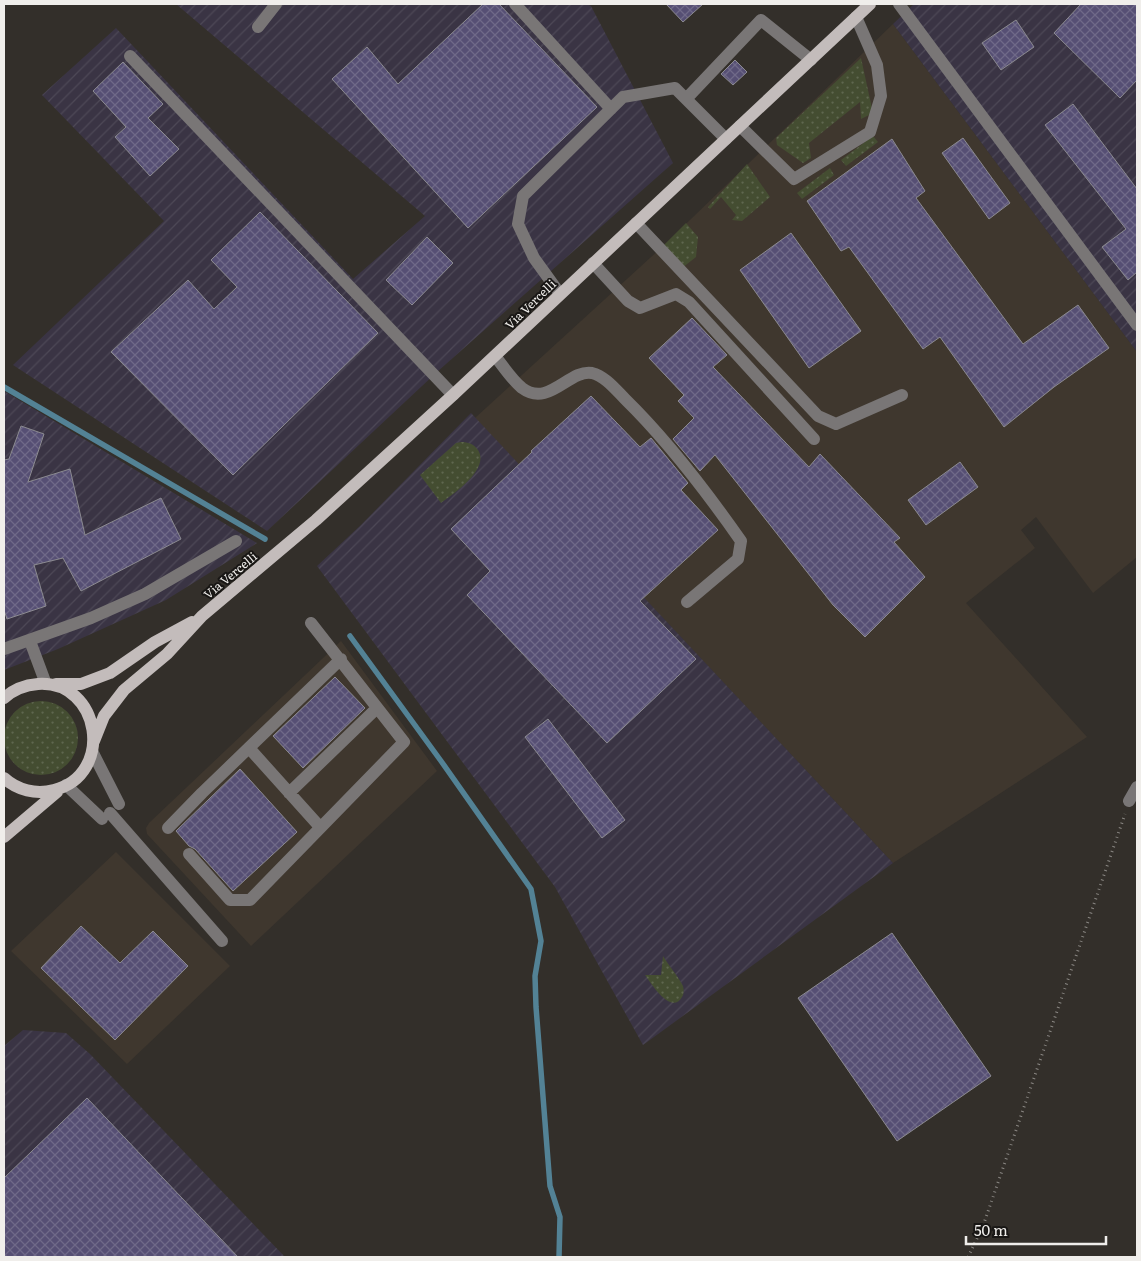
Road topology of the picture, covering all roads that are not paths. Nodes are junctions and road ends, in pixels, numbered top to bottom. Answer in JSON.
{"nodes":[{"id":1,"x":276,"y":4,"type":"edge"},
{"id":2,"x":515,"y":4,"type":"edge"},
{"id":3,"x":870,"y":4,"type":"edge"},
{"id":4,"x":899,"y":4,"type":"edge"},
{"id":5,"x":856,"y":17,"type":"junction"},
{"id":6,"x":258,"y":27,"type":"dead end"},
{"id":7,"x":130,"y":56,"type":"dead end"},
{"id":8,"x":812,"y":60,"type":"junction"},
{"id":9,"x":686,"y":99,"type":"junction"},
{"id":10,"x":611,"y":108,"type":"junction"},
{"id":11,"x":740,"y":126,"type":"junction"},
{"id":12,"x":726,"y":139,"type":"junction"},
{"id":13,"x":636,"y":223,"type":"junction"},
{"id":14,"x":593,"y":263,"type":"junction"},
{"id":15,"x":560,"y":294,"type":"junction"},
{"id":16,"x":1137,"y":325,"type":"edge"},
{"id":17,"x":495,"y":356,"type":"junction"},
{"id":18,"x":453,"y":395,"type":"junction"},
{"id":19,"x":902,"y":395,"type":"dead end"},
{"id":20,"x":814,"y":439,"type":"dead end"},
{"id":21,"x":236,"y":540,"type":"dead end"},
{"id":22,"x":687,"y":602,"type":"dead end"},
{"id":23,"x":202,"y":616,"type":"junction"},
{"id":24,"x":311,"y":622,"type":"dead end"},
{"id":25,"x":30,"y":641,"type":"junction"},
{"id":26,"x":4,"y":649,"type":"edge"},
{"id":27,"x":341,"y":659,"type":"junction"},
{"id":28,"x":46,"y":684,"type":"junction"},
{"id":29,"x":6,"y":695,"type":"edge"},
{"id":30,"x":377,"y":708,"type":"junction"},
{"id":31,"x":93,"y":747,"type":"junction"},
{"id":32,"x":249,"y":748,"type":"junction"},
{"id":33,"x":4,"y":778,"type":"edge"},
{"id":34,"x":1137,"y":786,"type":"edge"},
{"id":35,"x":64,"y":787,"type":"junction"},
{"id":36,"x":289,"y":792,"type":"junction"},
{"id":37,"x":1129,"y":801,"type":"road end"},
{"id":38,"x":110,"y":812,"type":"junction"},
{"id":39,"x":320,"y":827,"type":"junction"},
{"id":40,"x":168,"y":828,"type":"dead end"},
{"id":41,"x":4,"y":837,"type":"edge"},
{"id":42,"x":189,"y":854,"type":"dead end"},
{"id":43,"x":222,"y":941,"type":"dead end"}],
"edges":[{"from":1,"to":6,"type":"street"},
{"from":2,"to":10,"type":"street"},
{"from":3,"to":5,"type":"main road","name":"Via Vercelli"},
{"from":4,"to":16,"type":"street"},
{"from":5,"to":8,"type":"main road","name":"Via Vercelli"},
{"from":5,"to":11,"type":"street"},
{"from":7,"to":18,"type":"street"},
{"from":8,"to":9,"type":"street"},
{"from":8,"to":11,"type":"main road","name":"Via Vercelli"},
{"from":9,"to":10,"type":"street"},
{"from":9,"to":12,"type":"street"},
{"from":10,"to":15,"type":"street"},
{"from":11,"to":12,"type":"main road","name":"Via Vercelli"},
{"from":12,"to":13,"type":"main road","name":"Via Vercelli"},
{"from":13,"to":14,"type":"main road","name":"Via Vercelli"},
{"from":13,"to":19,"type":"street"},
{"from":14,"to":15,"type":"main road","name":"Via Vercelli"},
{"from":14,"to":20,"type":"street"},
{"from":15,"to":17,"type":"main road","name":"Via Vercelli"},
{"from":17,"to":18,"type":"main road","name":"Via Vercelli"},
{"from":17,"to":22,"type":"street"},
{"from":18,"to":23,"type":"main road","name":"Via Vercelli"},
{"from":21,"to":25,"type":"street"},
{"from":23,"to":28,"type":"main road","name":"Via Vercelli"},
{"from":23,"to":31,"type":"main road","name":"Via Vercelli"},
{"from":24,"to":27,"type":"street"},
{"from":25,"to":26,"type":"street"},
{"from":25,"to":28,"type":"street"},
{"from":27,"to":30,"type":"street"},
{"from":27,"to":32,"type":"street"},
{"from":28,"to":29,"type":"main road","name":"Via Vercelli"},
{"from":28,"to":31,"type":"main road"},
{"from":30,"to":36,"type":"street"},
{"from":30,"to":39,"type":"street"},
{"from":31,"to":35,"type":"main road","name":"Via Vercelli"},
{"from":31,"to":38,"type":"street"},
{"from":32,"to":36,"type":"street"},
{"from":32,"to":40,"type":"street"},
{"from":33,"to":35,"type":"main road"},
{"from":34,"to":37,"type":"street"},
{"from":35,"to":38,"type":"street"},
{"from":35,"to":41,"type":"main road"},
{"from":36,"to":39,"type":"street"},
{"from":38,"to":43,"type":"street"},
{"from":39,"to":42,"type":"street"}]}
